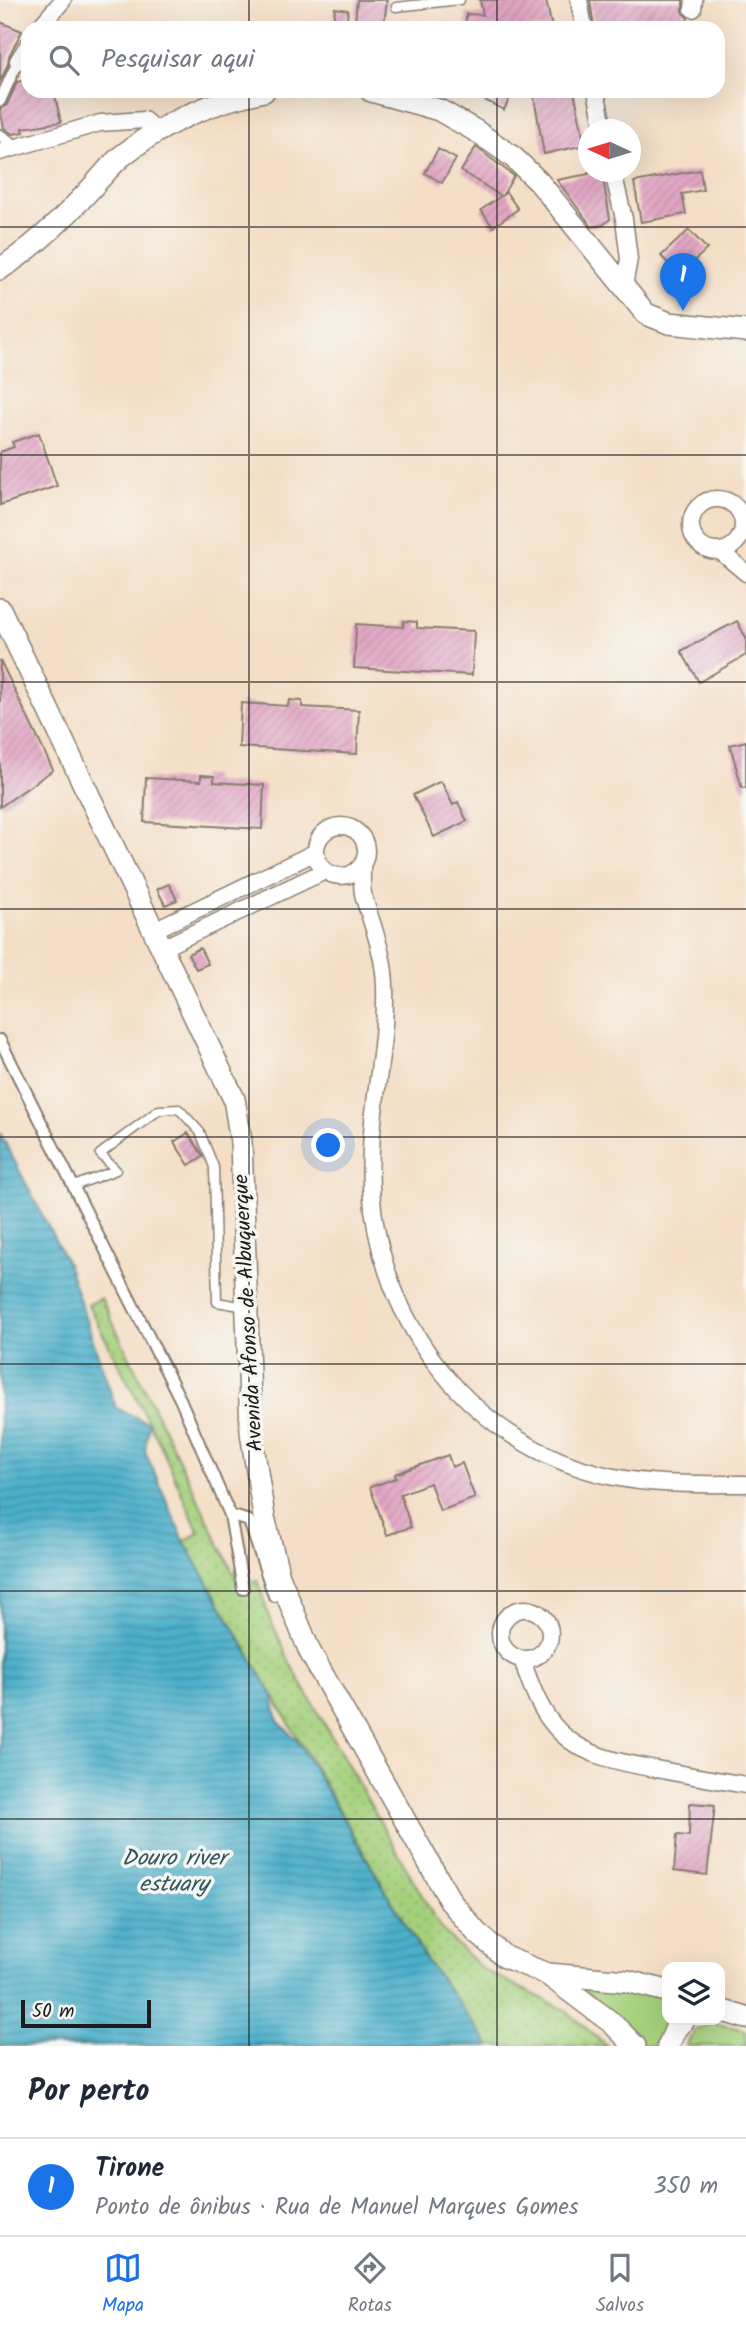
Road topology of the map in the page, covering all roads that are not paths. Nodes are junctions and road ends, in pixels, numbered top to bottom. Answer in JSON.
{"nodes":[{"id":1,"x":63,"y":0,"type":"edge"},
{"id":2,"x":460,"y":0,"type":"edge"},
{"id":3,"x":579,"y":0,"type":"edge"},
{"id":4,"x":396,"y":7,"type":"dead end"},
{"id":5,"x":45,"y":21,"type":"edge"},
{"id":6,"x":583,"y":21,"type":"edge"},
{"id":7,"x":21,"y":56,"type":"edge"},
{"id":8,"x":18,"y":61,"type":"joint"},
{"id":9,"x":238,"y":98,"type":"edge"},
{"id":10,"x":396,"y":98,"type":"edge"},
{"id":11,"x":597,"y":98,"type":"edge"},
{"id":12,"x":0,"y":101,"type":"edge"},
{"id":13,"x":602,"y":119,"type":"edge"},
{"id":14,"x":158,"y":132,"type":"junction"},
{"id":15,"x":0,"y":135,"type":"edge"},
{"id":16,"x":18,"y":147,"type":"junction"},
{"id":17,"x":0,"y":152,"type":"edge"},
{"id":18,"x":615,"y":182,"type":"edge"},
{"id":19,"x":0,"y":269,"type":"edge"},
{"id":20,"x":624,"y":286,"type":"junction"},
{"id":21,"x":746,"y":331,"type":"edge"},
{"id":22,"x":738,"y":540,"type":"junction"},
{"id":23,"x":720,"y":551,"type":"junction"},
{"id":24,"x":746,"y":571,"type":"edge"},
{"id":25,"x":0,"y":609,"type":"edge"},
{"id":26,"x":316,"y":852,"type":"junction"},
{"id":27,"x":362,"y":866,"type":"junction"},
{"id":28,"x":332,"y":874,"type":"junction"},
{"id":29,"x":363,"y":896,"type":"junction"},
{"id":30,"x":158,"y":939,"type":"junction"},
{"id":31,"x":0,"y":1040,"type":"edge"},
{"id":32,"x":74,"y":1186,"type":"junction"},
{"id":33,"x":246,"y":1307,"type":"junction"},
{"id":34,"x":746,"y":1484,"type":"edge"},
{"id":35,"x":230,"y":1515,"type":"junction"},
{"id":36,"x":243,"y":1589,"type":"dead end"},
{"id":37,"x":274,"y":1596,"type":"dead end"},
{"id":38,"x":522,"y":1659,"type":"dead end"},
{"id":39,"x":746,"y":1785,"type":"edge"},
{"id":40,"x":547,"y":1974,"type":"junction"},
{"id":41,"x":662,"y":1990,"type":"edge"},
{"id":42,"x":725,"y":2013,"type":"edge"},
{"id":43,"x":746,"y":2018,"type":"edge"},
{"id":44,"x":679,"y":2025,"type":"edge"},
{"id":45,"x":635,"y":2046,"type":"edge"},
{"id":46,"x":668,"y":2046,"type":"edge"}],
"edges":[{"from":1,"to":5,"type":"street"},
{"from":2,"to":4,"type":"lane"},
{"from":3,"to":6,"type":"street"},
{"from":7,"to":8,"type":"street"},
{"from":8,"to":12,"type":"street"},
{"from":9,"to":14,"type":"main road"},
{"from":10,"to":20,"type":"main road"},
{"from":11,"to":13,"type":"street"},
{"from":14,"to":16,"type":"street"},
{"from":14,"to":19,"type":"main road"},
{"from":15,"to":16,"type":"street"},
{"from":16,"to":17,"type":"street"},
{"from":18,"to":20,"type":"street"},
{"from":20,"to":21,"type":"main road"},
{"from":22,"to":23,"type":"street"},
{"from":22,"to":23,"type":"street"},
{"from":22,"to":24,"type":"street"},
{"from":23,"to":24,"type":"street"},
{"from":25,"to":30,"type":"main road","name":"Avenida Afonso de Albuquerque"},
{"from":26,"to":27,"type":"street"},
{"from":26,"to":28,"type":"street"},
{"from":26,"to":30,"type":"street"},
{"from":27,"to":28,"type":"street"},
{"from":27,"to":29,"type":"street"},
{"from":28,"to":29,"type":"street"},
{"from":28,"to":30,"type":"street"},
{"from":29,"to":34,"type":"street"},
{"from":30,"to":33,"type":"main road","name":"Avenida Afonso de Albuquerque"},
{"from":31,"to":32,"type":"street"},
{"from":32,"to":33,"type":"lane"},
{"from":32,"to":35,"type":"street"},
{"from":33,"to":40,"type":"main road","name":"Avenida Afonso de Albuquerque"},
{"from":35,"to":36,"type":"street"},
{"from":35,"to":37,"type":"street"},
{"from":38,"to":39,"type":"street"},
{"from":40,"to":41,"type":"main road"},
{"from":40,"to":45,"type":"main road"},
{"from":42,"to":43,"type":"main road"},
{"from":44,"to":46,"type":"main road"}]}
